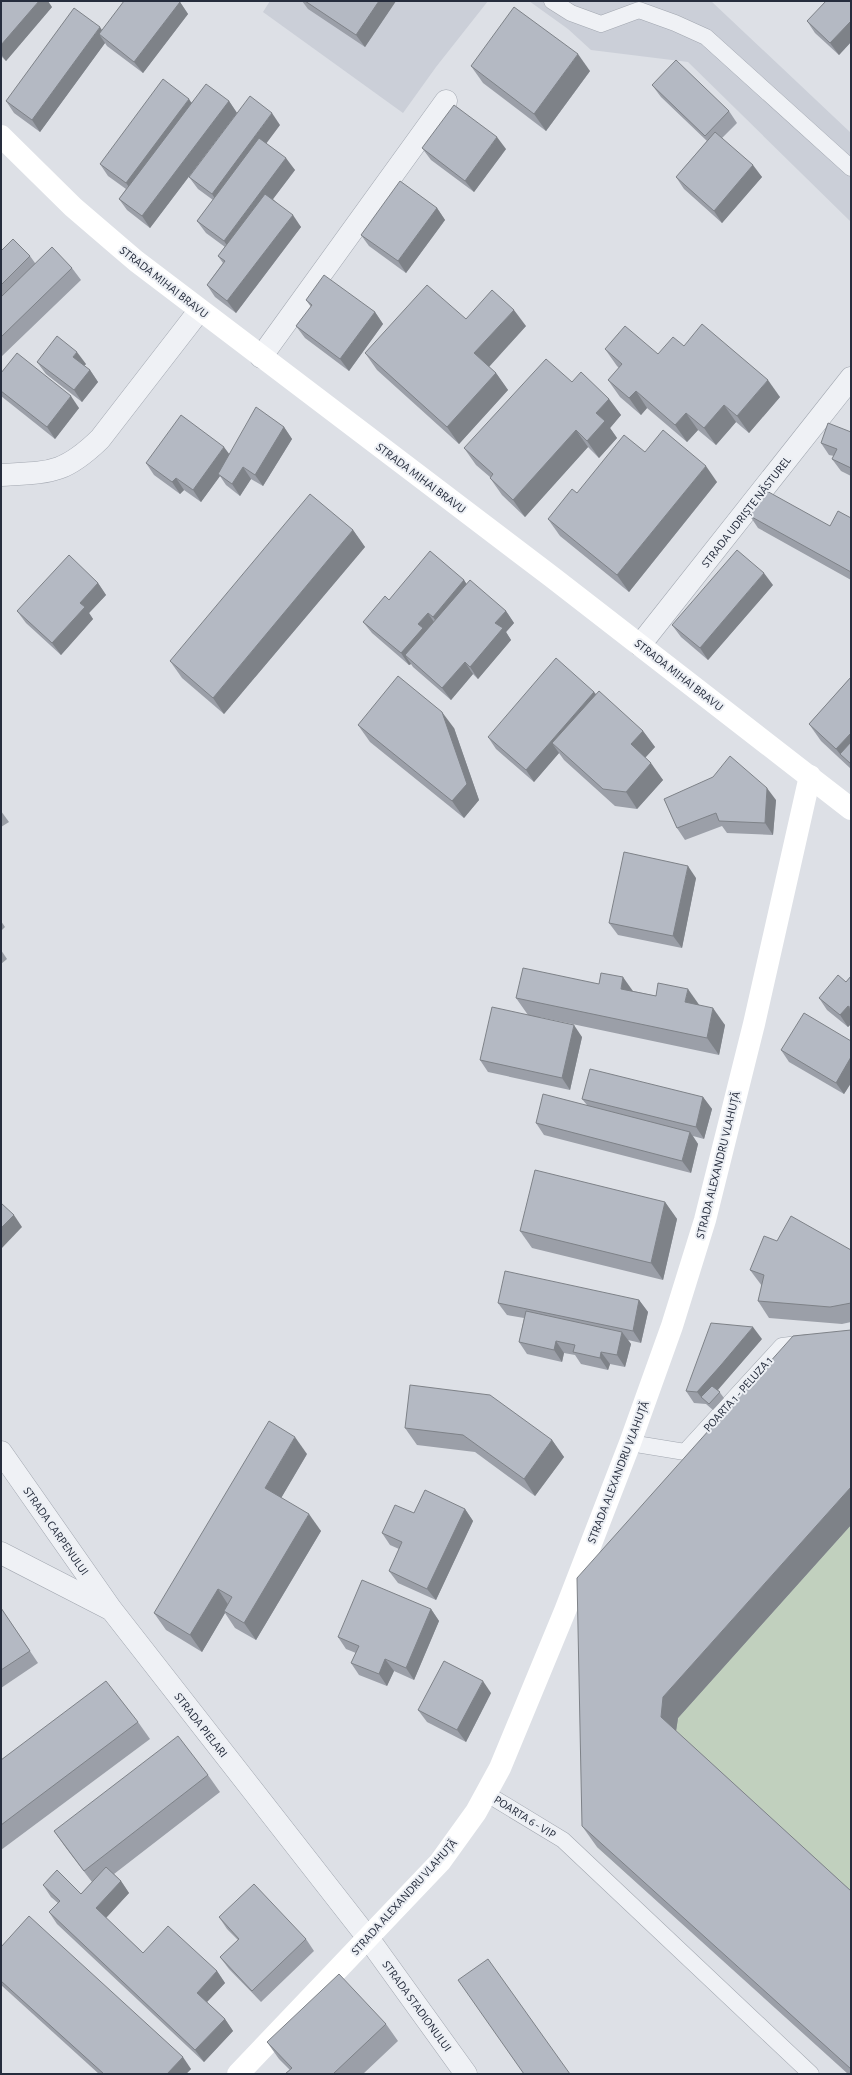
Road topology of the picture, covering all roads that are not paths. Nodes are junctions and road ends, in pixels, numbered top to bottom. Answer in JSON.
{"nodes":[{"id":1,"x":552,"y":1,"type":"edge"},
{"id":2,"x":446,"y":101,"type":"dead end"},
{"id":3,"x":1,"y":136,"type":"edge"},
{"id":4,"x":851,"y":168,"type":"edge"},
{"id":5,"x":200,"y":311,"type":"junction"},
{"id":6,"x":261,"y":357,"type":"junction"},
{"id":7,"x":851,"y":378,"type":"edge"},
{"id":8,"x":1,"y":475,"type":"edge"},
{"id":9,"x":640,"y":645,"type":"junction"},
{"id":10,"x":810,"y":776,"type":"junction"},
{"id":11,"x":851,"y":809,"type":"edge"},
{"id":12,"x":820,"y":1341,"type":"edge"},
{"id":13,"x":630,"y":1443,"type":"junction"},
{"id":14,"x":1,"y":1452,"type":"edge"},
{"id":15,"x":1,"y":1552,"type":"edge"},
{"id":16,"x":111,"y":1609,"type":"junction"},
{"id":17,"x":487,"y":1794,"type":"junction"},
{"id":18,"x":368,"y":1938,"type":"junction"},
{"id":19,"x":238,"y":2074,"type":"edge"},
{"id":20,"x":466,"y":2074,"type":"edge"},
{"id":21,"x":811,"y":2074,"type":"edge"}],
"edges":[{"from":1,"to":4,"type":"lane"},
{"from":2,"to":6,"type":"street"},
{"from":3,"to":5,"type":"street","name":"STRADA MIHAI BRAVU"},
{"from":5,"to":6,"type":"street","name":"STRADA MIHAI BRAVU"},
{"from":5,"to":8,"type":"street"},
{"from":6,"to":9,"type":"street","name":"STRADA MIHAI BRAVU"},
{"from":7,"to":9,"type":"street","name":"STRADA UDRIȘTE NĂSTUREL"},
{"from":9,"to":10,"type":"street","name":"STRADA MIHAI BRAVU"},
{"from":10,"to":11,"type":"street","name":"STRADA MIHAI BRAVU"},
{"from":10,"to":13,"type":"street","name":"STRADA ALEXANDRU VLAHUȚĂ"},
{"from":12,"to":13,"type":"lane","name":"POARTA 1 - PELUZA 1"},
{"from":13,"to":17,"type":"street","name":"STRADA ALEXANDRU VLAHUȚĂ"},
{"from":14,"to":16,"type":"street","name":"STRADA CARPENULUI"},
{"from":15,"to":16,"type":"street","name":"STRADA PIELARI"},
{"from":16,"to":18,"type":"street","name":"STRADA PIELARI"},
{"from":17,"to":18,"type":"street","name":"STRADA ALEXANDRU VLAHUȚĂ"},
{"from":17,"to":21,"type":"lane","name":"POARTA 6 - VIP"},
{"from":18,"to":19,"type":"street","name":"STRADA ALEXANDRU VLAHUȚĂ"},
{"from":18,"to":20,"type":"street","name":"STRADA STADIONULUI"}]}
